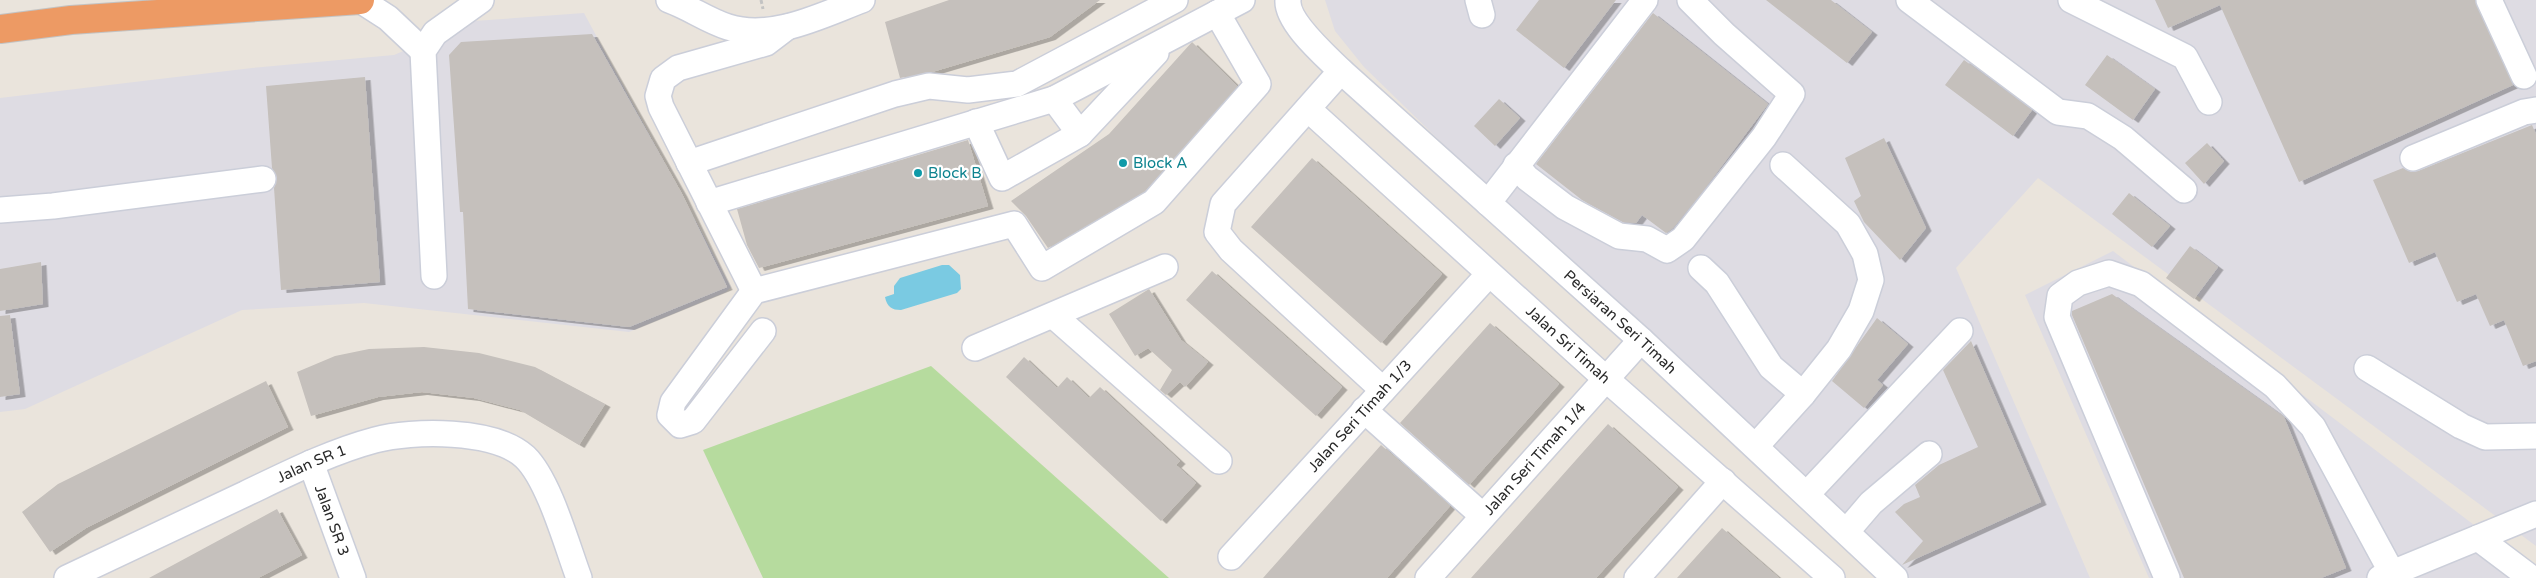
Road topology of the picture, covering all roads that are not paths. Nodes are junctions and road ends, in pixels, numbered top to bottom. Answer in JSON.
{"nodes":[{"id":1,"x":360,"y":0,"type":"edge"},
{"id":2,"x":481,"y":0,"type":"edge"},
{"id":3,"x":669,"y":0,"type":"edge"},
{"id":4,"x":862,"y":0,"type":"edge"},
{"id":5,"x":1175,"y":0,"type":"edge"},
{"id":6,"x":1242,"y":0,"type":"edge"},
{"id":7,"x":1288,"y":0,"type":"edge"},
{"id":8,"x":1645,"y":0,"type":"edge"},
{"id":9,"x":1690,"y":0,"type":"edge"},
{"id":10,"x":1909,"y":0,"type":"edge"},
{"id":11,"x":2071,"y":0,"type":"edge"},
{"id":12,"x":2489,"y":0,"type":"edge"},
{"id":13,"x":1217,"y":13,"type":"junction"},
{"id":14,"x":710,"y":18,"type":"junction"},
{"id":15,"x":787,"y":27,"type":"junction"},
{"id":16,"x":0,"y":30,"type":"edge"},
{"id":17,"x":1171,"y":38,"type":"junction"},
{"id":18,"x":423,"y":51,"type":"junction"},
{"id":19,"x":706,"y":60,"type":"junction"},
{"id":20,"x":1341,"y":71,"type":"junction"},
{"id":21,"x":2524,"y":76,"type":"dead end"},
{"id":22,"x":1054,"y":99,"type":"junction"},
{"id":23,"x":2209,"y":102,"type":"dead end"},
{"id":24,"x":1308,"y":109,"type":"junction"},
{"id":25,"x":2536,"y":110,"type":"edge"},
{"id":26,"x":976,"y":122,"type":"junction"},
{"id":27,"x":1080,"y":134,"type":"junction"},
{"id":28,"x":2413,"y":158,"type":"dead end"},
{"id":29,"x":689,"y":163,"type":"junction"},
{"id":30,"x":1516,"y":165,"type":"junction"},
{"id":31,"x":1783,"y":165,"type":"dead end"},
{"id":32,"x":263,"y":179,"type":"dead end"},
{"id":33,"x":2184,"y":190,"type":"dead end"},
{"id":34,"x":709,"y":203,"type":"junction"},
{"id":35,"x":1488,"y":203,"type":"junction"},
{"id":36,"x":0,"y":210,"type":"edge"},
{"id":37,"x":1166,"y":267,"type":"dead end"},
{"id":38,"x":1701,"y":268,"type":"dead end"},
{"id":39,"x":1489,"y":274,"type":"junction"},
{"id":40,"x":434,"y":276,"type":"dead end"},
{"id":41,"x":754,"y":291,"type":"junction"},
{"id":42,"x":1054,"y":316,"type":"junction"},
{"id":43,"x":763,"y":331,"type":"dead end"},
{"id":44,"x":1960,"y":331,"type":"dead end"},
{"id":45,"x":1641,"y":340,"type":"junction"},
{"id":46,"x":975,"y":348,"type":"dead end"},
{"id":47,"x":2367,"y":368,"type":"dead end"},
{"id":48,"x":1606,"y":379,"type":"junction"},
{"id":49,"x":1383,"y":390,"type":"junction"},
{"id":50,"x":1803,"y":394,"type":"junction"},
{"id":51,"x":1364,"y":410,"type":"junction"},
{"id":52,"x":2536,"y":436,"type":"edge"},
{"id":53,"x":1756,"y":446,"type":"junction"},
{"id":54,"x":1929,"y":454,"type":"dead end"},
{"id":55,"x":1219,"y":461,"type":"dead end"},
{"id":56,"x":311,"y":463,"type":"junction"},
{"id":57,"x":1723,"y":481,"type":"junction"},
{"id":58,"x":1807,"y":494,"type":"junction"},
{"id":59,"x":2536,"y":514,"type":"edge"},
{"id":60,"x":1483,"y":516,"type":"junction"},
{"id":61,"x":1847,"y":531,"type":"junction"},
{"id":62,"x":2478,"y":538,"type":"junction"},
{"id":63,"x":1231,"y":557,"type":"dead end"},
{"id":64,"x":2386,"y":576,"type":"edge"},
{"id":65,"x":67,"y":578,"type":"edge"},
{"id":66,"x":353,"y":578,"type":"edge"},
{"id":67,"x":579,"y":578,"type":"edge"},
{"id":68,"x":1428,"y":578,"type":"edge"},
{"id":69,"x":1637,"y":578,"type":"edge"},
{"id":70,"x":1832,"y":578,"type":"edge"},
{"id":71,"x":1895,"y":578,"type":"edge"},
{"id":72,"x":2167,"y":578,"type":"edge"},
{"id":73,"x":2531,"y":578,"type":"edge"}],
"edges":[{"from":1,"to":16,"type":"highway"},
{"from":1,"to":18,"type":"street"},
{"from":2,"to":18,"type":"street"},
{"from":3,"to":14,"type":"street"},
{"from":4,"to":15,"type":"street"},
{"from":5,"to":29,"type":"street"},
{"from":6,"to":13,"type":"street"},
{"from":7,"to":20,"type":"street","name":"Persiaran Seri Timah"},
{"from":8,"to":30,"type":"street"},
{"from":9,"to":30,"type":"street"},
{"from":10,"to":33,"type":"street"},
{"from":11,"to":23,"type":"street"},
{"from":12,"to":21,"type":"street"},
{"from":13,"to":17,"type":"street"},
{"from":13,"to":41,"type":"street"},
{"from":14,"to":15,"type":"street"},
{"from":14,"to":19,"type":"street"},
{"from":15,"to":19,"type":"street"},
{"from":17,"to":22,"type":"street"},
{"from":17,"to":27,"type":"street"},
{"from":18,"to":40,"type":"street"},
{"from":19,"to":29,"type":"street"},
{"from":20,"to":24,"type":"street"},
{"from":20,"to":35,"type":"street","name":"Persiaran Seri Timah"},
{"from":22,"to":26,"type":"street"},
{"from":22,"to":27,"type":"street"},
{"from":24,"to":39,"type":"street","name":"Jalan Sri Timah"},
{"from":24,"to":49,"type":"street"},
{"from":25,"to":28,"type":"street"},
{"from":26,"to":27,"type":"street"},
{"from":26,"to":34,"type":"street"},
{"from":29,"to":34,"type":"street"},
{"from":30,"to":35,"type":"street"},
{"from":31,"to":50,"type":"street"},
{"from":32,"to":36,"type":"street"},
{"from":34,"to":41,"type":"street"},
{"from":35,"to":45,"type":"street","name":"Persiaran Seri Timah"},
{"from":37,"to":42,"type":"street"},
{"from":38,"to":50,"type":"street"},
{"from":39,"to":48,"type":"street","name":"Jalan Sri Timah"},
{"from":39,"to":49,"type":"street","name":"Jalan Seri Timah 1/3"},
{"from":41,"to":43,"type":"street"},
{"from":42,"to":46,"type":"street"},
{"from":42,"to":55,"type":"street"},
{"from":44,"to":58,"type":"street"},
{"from":45,"to":48,"type":"street","name":"Jalan Seri Timah 1/4"},
{"from":45,"to":53,"type":"street","name":"Persiaran Seri Timah"},
{"from":47,"to":52,"type":"street"},
{"from":48,"to":57,"type":"street","name":"Jalan Sri Timah"},
{"from":48,"to":60,"type":"street","name":"Jalan Seri Timah 1/4"},
{"from":49,"to":51,"type":"street","name":"Jalan Seri Timah 1/3"},
{"from":50,"to":53,"type":"street"},
{"from":51,"to":60,"type":"street"},
{"from":51,"to":63,"type":"street","name":"Jalan Seri Timah 1/3"},
{"from":53,"to":58,"type":"street","name":"Persiaran Seri Timah"},
{"from":54,"to":61,"type":"street"},
{"from":56,"to":65,"type":"street","name":"Jalan SR 1"},
{"from":56,"to":66,"type":"street","name":"Jalan SR 3"},
{"from":56,"to":67,"type":"street","name":"Jalan SR 1"},
{"from":57,"to":69,"type":"street"},
{"from":57,"to":70,"type":"street","name":"Jalan Sri Timah"},
{"from":58,"to":61,"type":"street","name":"Persiaran Seri Timah"},
{"from":59,"to":62,"type":"street"},
{"from":60,"to":68,"type":"street","name":"Jalan Seri Timah 1/4"},
{"from":61,"to":71,"type":"street","name":"Persiaran Seri Timah"},
{"from":62,"to":64,"type":"street"},
{"from":62,"to":73,"type":"street"},
{"from":64,"to":72,"type":"street"}]}
